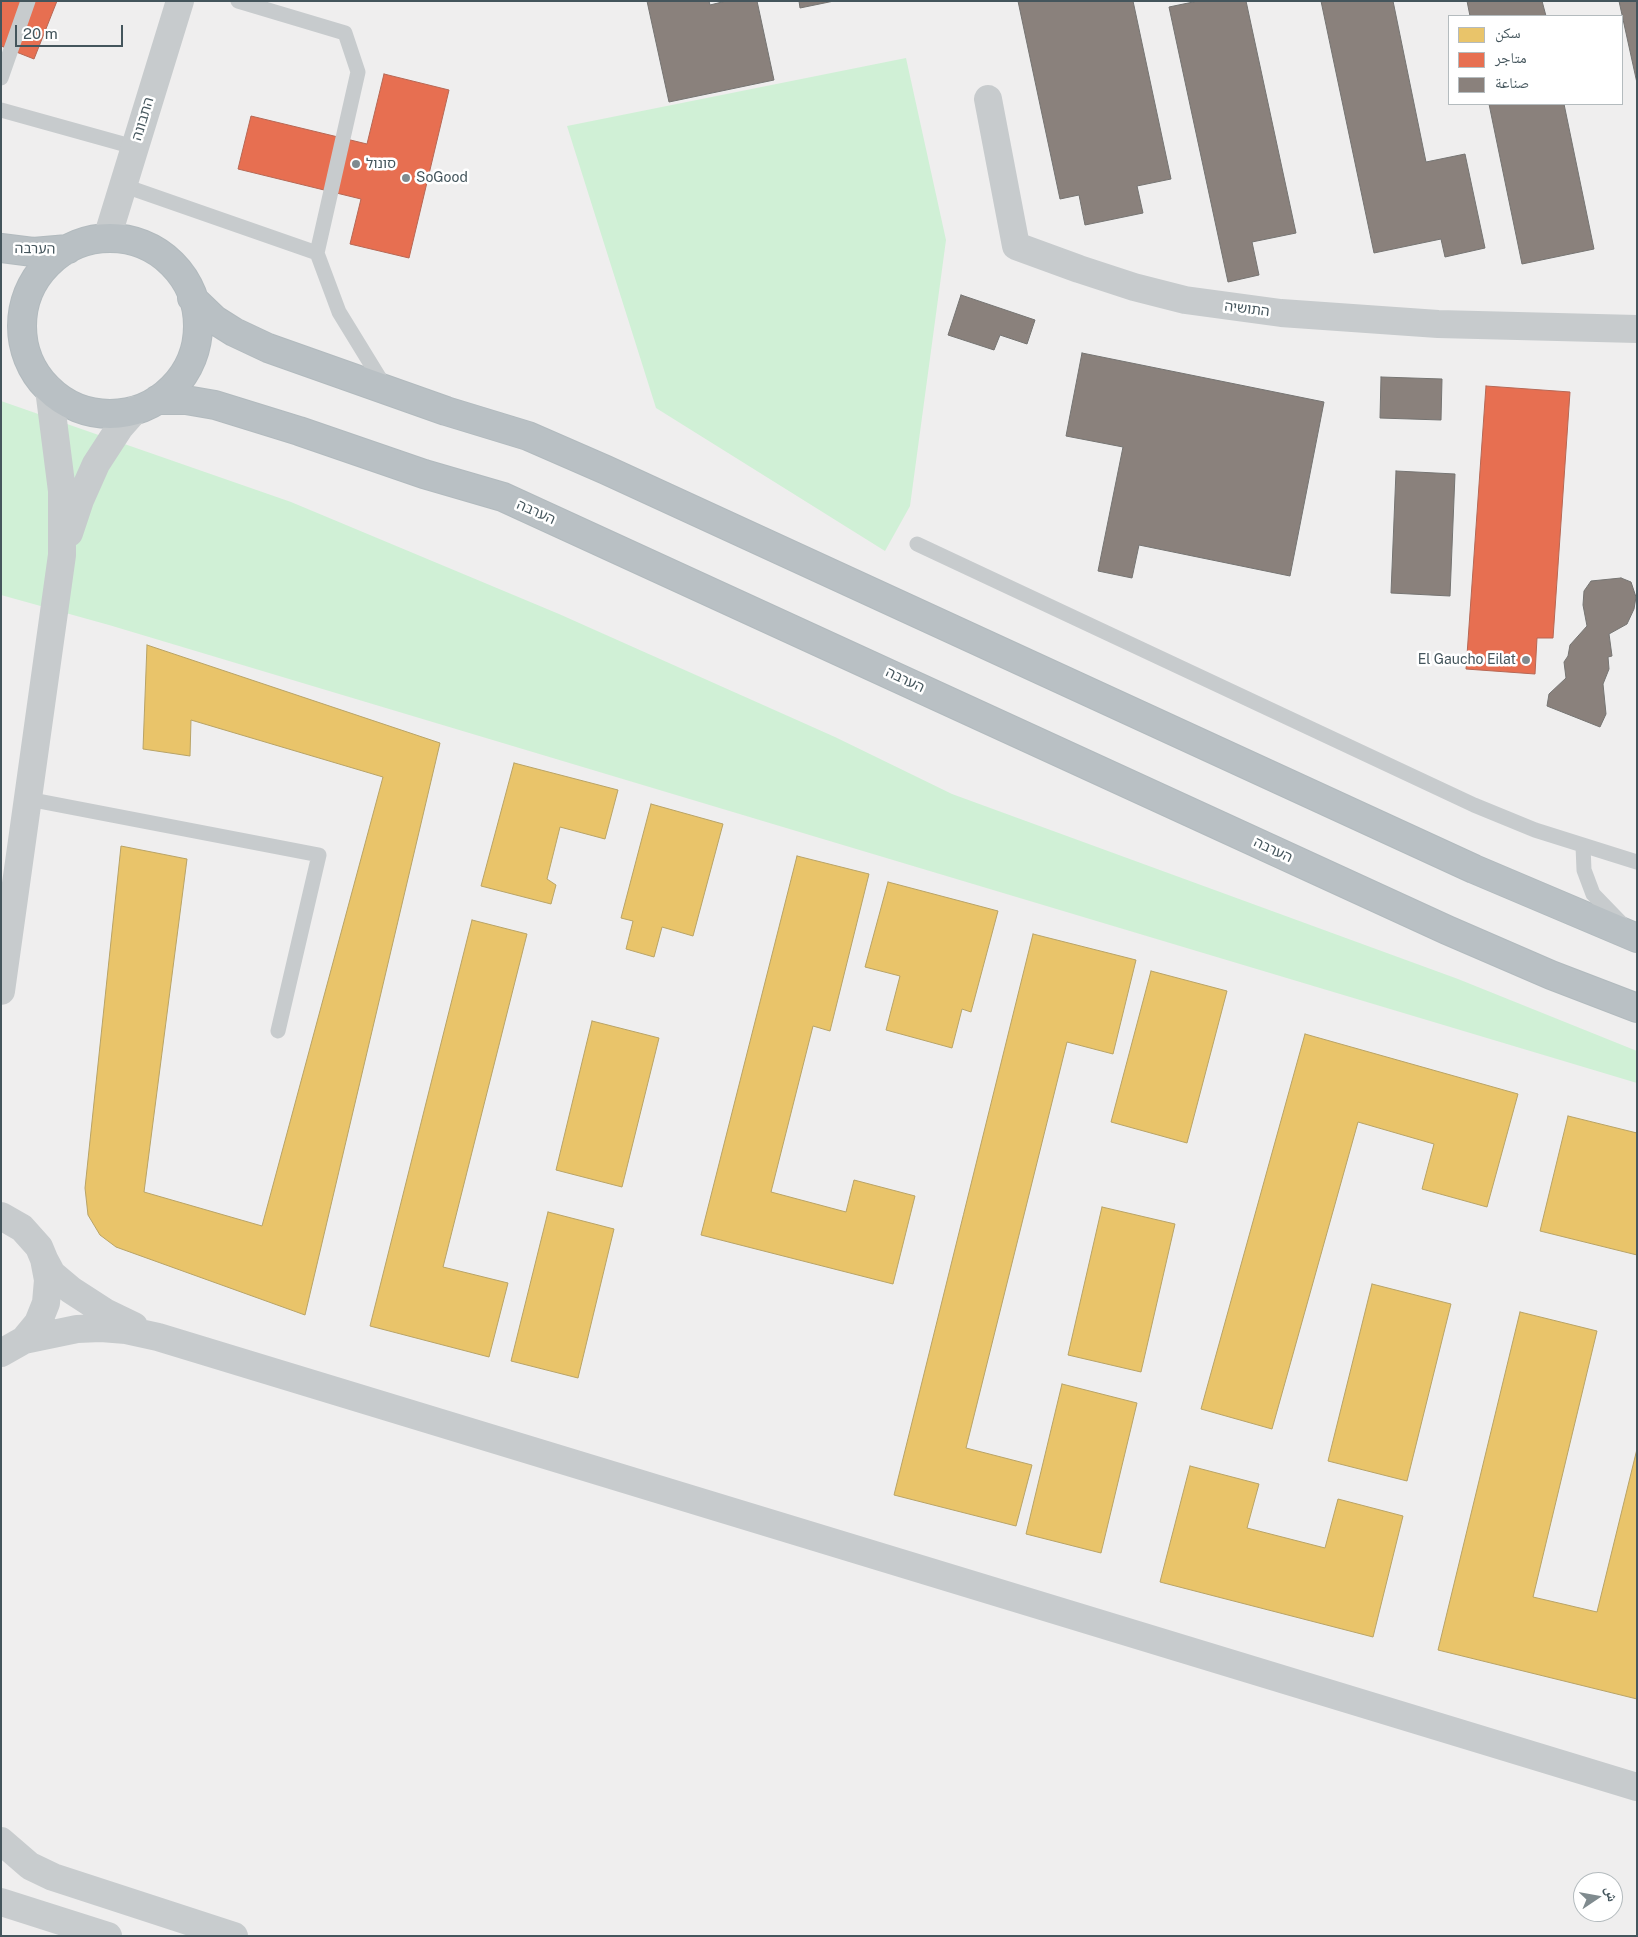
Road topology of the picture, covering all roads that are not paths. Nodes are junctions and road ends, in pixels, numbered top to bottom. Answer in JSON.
{"nodes":[{"id":1,"x":28,"y":1,"type":"edge"},
{"id":2,"x":180,"y":1,"type":"edge"},
{"id":3,"x":238,"y":1,"type":"edge"},
{"id":4,"x":1,"y":78,"type":"edge"},
{"id":5,"x":988,"y":99,"type":"dead end"},
{"id":6,"x":1,"y":110,"type":"edge"},
{"id":7,"x":134,"y":147,"type":"junction"},
{"id":8,"x":122,"y":185,"type":"junction"},
{"id":9,"x":108,"y":238,"type":"junction"},
{"id":10,"x":1,"y":248,"type":"edge"},
{"id":11,"x":68,"y":249,"type":"junction"},
{"id":12,"x":317,"y":252,"type":"junction"},
{"id":13,"x":192,"y":298,"type":"junction"},
{"id":14,"x":1637,"y":329,"type":"edge"},
{"id":15,"x":1,"y":334,"type":"edge"},
{"id":16,"x":27,"y":357,"type":"junction"},
{"id":17,"x":386,"y":388,"type":"junction"},
{"id":18,"x":49,"y":389,"type":"junction"},
{"id":19,"x":146,"y":405,"type":"junction"},
{"id":20,"x":917,"y":544,"type":"dead end"},
{"id":21,"x":62,"y":555,"type":"junction"},
{"id":22,"x":28,"y":799,"type":"junction"},
{"id":23,"x":1583,"y":846,"type":"junction"},
{"id":24,"x":1637,"y":862,"type":"edge"},
{"id":25,"x":1636,"y":937,"type":"edge"},
{"id":26,"x":1,"y":991,"type":"edge"},
{"id":27,"x":1637,"y":1008,"type":"edge"},
{"id":28,"x":278,"y":1031,"type":"dead end"},
{"id":29,"x":5,"y":1213,"type":"edge"},
{"id":30,"x":44,"y":1259,"type":"junction"},
{"id":31,"x":158,"y":1337,"type":"junction"},
{"id":32,"x":13,"y":1346,"type":"edge"},
{"id":33,"x":1637,"y":1787,"type":"edge"},
{"id":34,"x":1,"y":1841,"type":"edge"},
{"id":35,"x":1,"y":1902,"type":"edge"},
{"id":36,"x":108,"y":1936,"type":"edge"},
{"id":37,"x":234,"y":1936,"type":"edge"}],
"edges":[{"from":1,"to":4,"type":"lane"},
{"from":2,"to":7,"type":"street","name":"התבונה"},
{"from":3,"to":12,"type":"lane"},
{"from":5,"to":14,"type":"street","name":"התושיה"},
{"from":6,"to":7,"type":"lane"},
{"from":7,"to":8,"type":"street","name":"התבונה"},
{"from":8,"to":9,"type":"street","name":"התבונה"},
{"from":8,"to":12,"type":"lane"},
{"from":9,"to":11,"type":"highway"},
{"from":9,"to":13,"type":"highway"},
{"from":10,"to":11,"type":"highway","name":"הערבה"},
{"from":11,"to":16,"type":"highway"},
{"from":12,"to":17,"type":"lane"},
{"from":13,"to":17,"type":"highway"},
{"from":13,"to":19,"type":"highway"},
{"from":15,"to":16,"type":"highway"},
{"from":16,"to":18,"type":"highway"},
{"from":17,"to":25,"type":"highway"},
{"from":18,"to":19,"type":"highway"},
{"from":18,"to":21,"type":"street"},
{"from":19,"to":21,"type":"street"},
{"from":19,"to":27,"type":"highway","name":"הערבה"},
{"from":20,"to":23,"type":"lane"},
{"from":21,"to":22,"type":"street"},
{"from":22,"to":26,"type":"street"},
{"from":22,"to":28,"type":"lane"},
{"from":23,"to":24,"type":"lane"},
{"from":23,"to":25,"type":"lane"},
{"from":29,"to":30,"type":"street"},
{"from":30,"to":31,"type":"street"},
{"from":30,"to":32,"type":"street"},
{"from":31,"to":32,"type":"street"},
{"from":31,"to":33,"type":"street"},
{"from":34,"to":37,"type":"street"},
{"from":35,"to":36,"type":"street"}]}
